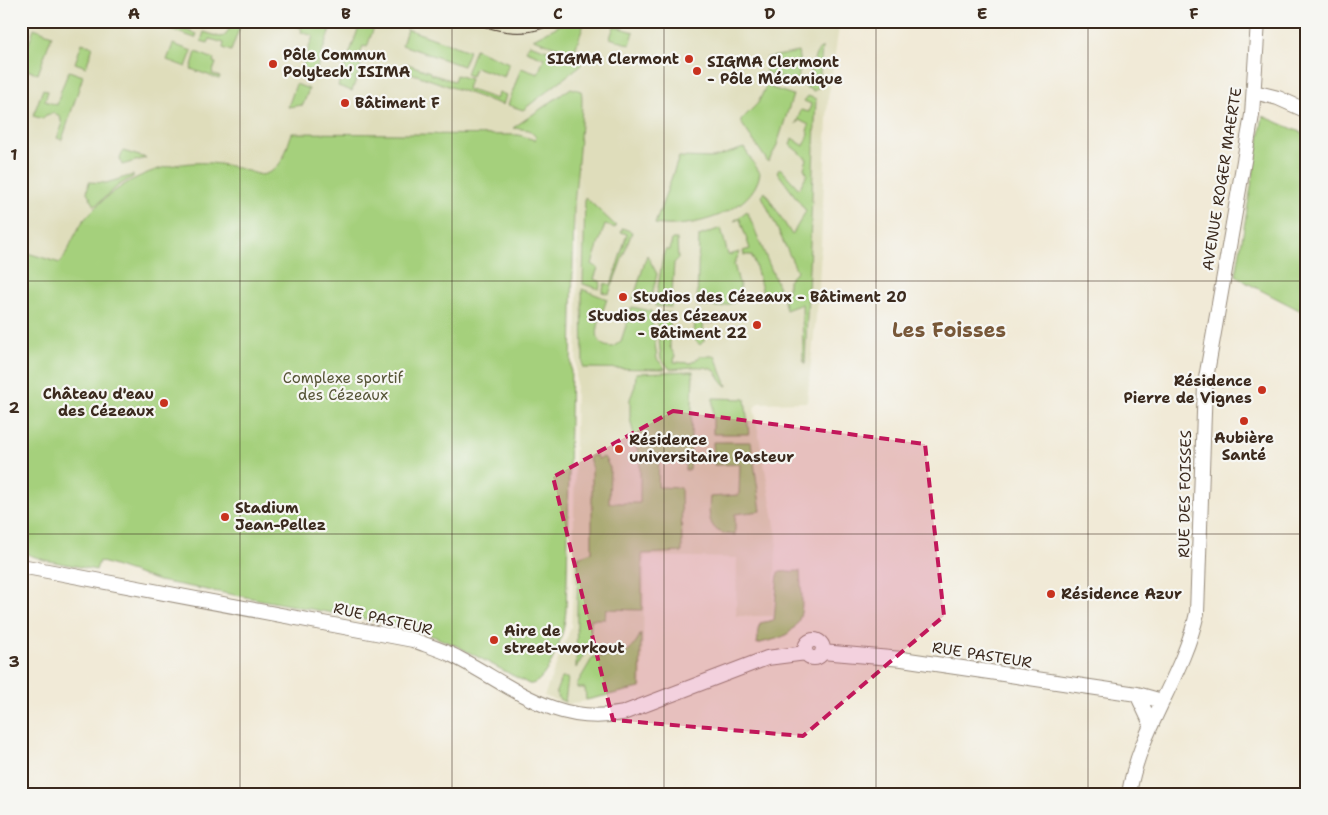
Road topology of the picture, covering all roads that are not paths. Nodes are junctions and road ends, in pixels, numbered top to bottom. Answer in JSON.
{"nodes":[{"id":1,"x":1258,"y":21,"type":"edge"},
{"id":2,"x":1254,"y":92,"type":"junction"},
{"id":3,"x":1307,"y":111,"type":"edge"},
{"id":4,"x":1222,"y":282,"type":"joint"},
{"id":5,"x":21,"y":566,"type":"edge"},
{"id":6,"x":1137,"y":694,"type":"junction"},
{"id":7,"x":1162,"y":701,"type":"junction"},
{"id":8,"x":1151,"y":724,"type":"junction"},
{"id":9,"x":1129,"y":794,"type":"edge"}],
"edges":[{"from":1,"to":2,"type":"main road","name":"AVENUE ROGER MAERTE"},
{"from":2,"to":3,"type":"main road"},
{"from":2,"to":4,"type":"main road","name":"AVENUE ROGER MAERTE"},
{"from":4,"to":7,"type":"main road","name":"RUE DES FOISSES"},
{"from":5,"to":6,"type":"main road","name":"RUE PASTEUR"},
{"from":6,"to":7,"type":"main road","name":"RUE PASTEUR"},
{"from":6,"to":8,"type":"main road"},
{"from":7,"to":8,"type":"main road","name":"RUE DES FOISSES"},
{"from":8,"to":9,"type":"main road","name":"RUE DES FOISSES"}]}
